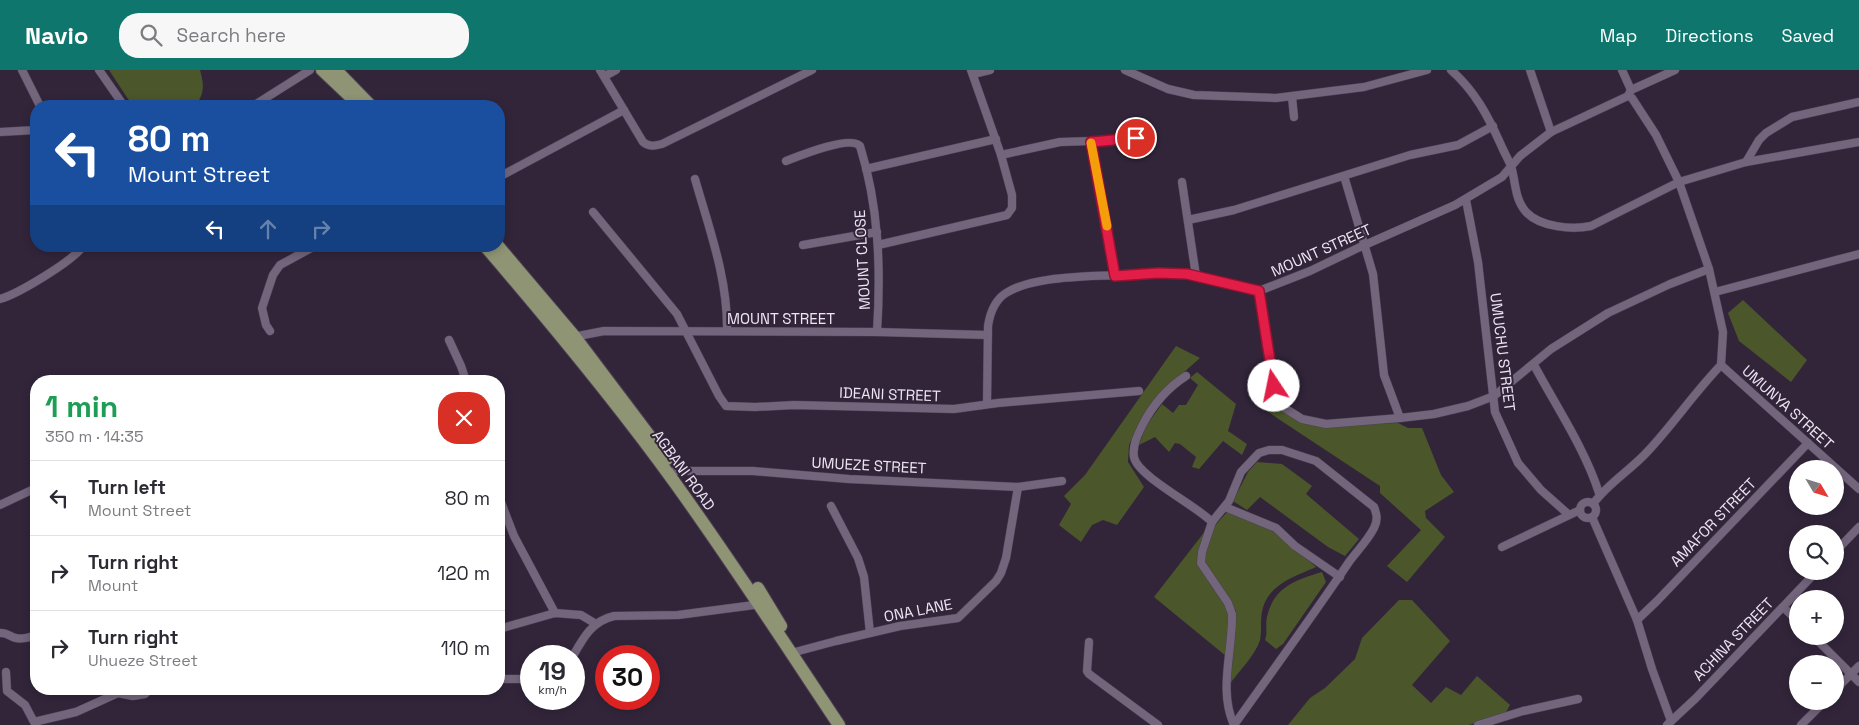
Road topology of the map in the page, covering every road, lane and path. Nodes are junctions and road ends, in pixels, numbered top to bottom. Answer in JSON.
{"nodes":[{"id":1,"x":22,"y":70,"type":"edge"},
{"id":2,"x":99,"y":70,"type":"edge"},
{"id":3,"x":310,"y":70,"type":"edge"},
{"id":4,"x":322,"y":70,"type":"edge"},
{"id":5,"x":336,"y":70,"type":"edge"},
{"id":6,"x":616,"y":70,"type":"edge"},
{"id":7,"x":812,"y":70,"type":"edge"},
{"id":8,"x":990,"y":70,"type":"edge"},
{"id":9,"x":1125,"y":70,"type":"edge"},
{"id":10,"x":1427,"y":70,"type":"edge"},
{"id":11,"x":1451,"y":70,"type":"edge"},
{"id":12,"x":1530,"y":70,"type":"edge"},
{"id":13,"x":1622,"y":70,"type":"edge"},
{"id":14,"x":1675,"y":70,"type":"edge"},
{"id":15,"x":972,"y":72,"type":"edge"},
{"id":16,"x":602,"y":73,"type":"edge"},
{"id":17,"x":1630,"y":93,"type":"junction"},
{"id":18,"x":1292,"y":97,"type":"junction"},
{"id":19,"x":37,"y":100,"type":"edge"},
{"id":20,"x":120,"y":100,"type":"edge"},
{"id":21,"x":262,"y":100,"type":"edge"},
{"id":22,"x":354,"y":100,"type":"edge"},
{"id":23,"x":366,"y":100,"type":"edge"},
{"id":24,"x":1859,"y":102,"type":"edge"},
{"id":25,"x":624,"y":110,"type":"junction"},
{"id":26,"x":1294,"y":118,"type":"dead end"},
{"id":27,"x":1493,"y":126,"type":"junction"},
{"id":28,"x":30,"y":130,"type":"edge"},
{"id":29,"x":0,"y":132,"type":"edge"},
{"id":30,"x":1551,"y":132,"type":"junction"},
{"id":31,"x":1136,"y":138,"type":"dead end"},
{"id":32,"x":996,"y":139,"type":"junction"},
{"id":33,"x":1091,"y":142,"type":"junction"},
{"id":34,"x":1859,"y":142,"type":"edge"},
{"id":35,"x":1001,"y":155,"type":"junction"},
{"id":36,"x":786,"y":161,"type":"dead end"},
{"id":37,"x":1746,"y":162,"type":"junction"},
{"id":38,"x":1511,"y":166,"type":"junction"},
{"id":39,"x":866,"y":170,"type":"junction"},
{"id":40,"x":505,"y":174,"type":"edge"},
{"id":41,"x":1344,"y":176,"type":"junction"},
{"id":42,"x":695,"y":179,"type":"dead end"},
{"id":43,"x":1182,"y":182,"type":"dead end"},
{"id":44,"x":1679,"y":182,"type":"junction"},
{"id":45,"x":1466,"y":200,"type":"junction"},
{"id":46,"x":593,"y":212,"type":"dead end"},
{"id":47,"x":1188,"y":220,"type":"junction"},
{"id":48,"x":878,"y":232,"type":"junction"},
{"id":49,"x":803,"y":245,"type":"dead end"},
{"id":50,"x":878,"y":245,"type":"junction"},
{"id":51,"x":1364,"y":246,"type":"junction"},
{"id":52,"x":80,"y":252,"type":"edge"},
{"id":53,"x":304,"y":252,"type":"edge"},
{"id":54,"x":490,"y":252,"type":"edge"},
{"id":55,"x":503,"y":252,"type":"edge"},
{"id":56,"x":1859,"y":254,"type":"edge"},
{"id":57,"x":1709,"y":269,"type":"junction"},
{"id":58,"x":1115,"y":276,"type":"junction"},
{"id":59,"x":1196,"y":276,"type":"junction"},
{"id":60,"x":1259,"y":291,"type":"junction"},
{"id":61,"x":1715,"y":292,"type":"junction"},
{"id":62,"x":0,"y":299,"type":"edge"},
{"id":63,"x":270,"y":331,"type":"dead end"},
{"id":64,"x":684,"y":331,"type":"junction"},
{"id":65,"x":727,"y":331,"type":"junction"},
{"id":66,"x":877,"y":332,"type":"junction"},
{"id":67,"x":988,"y":335,"type":"junction"},
{"id":68,"x":568,"y":338,"type":"junction"},
{"id":69,"x":449,"y":340,"type":"dead end"},
{"id":70,"x":1534,"y":365,"type":"junction"},
{"id":71,"x":1720,"y":365,"type":"junction"},
{"id":72,"x":464,"y":375,"type":"edge"},
{"id":73,"x":1186,"y":376,"type":"dead end"},
{"id":74,"x":1140,"y":391,"type":"dead end"},
{"id":75,"x":1494,"y":396,"type":"junction"},
{"id":76,"x":987,"y":404,"type":"junction"},
{"id":77,"x":1400,"y":418,"type":"junction"},
{"id":78,"x":1808,"y":442,"type":"junction"},
{"id":79,"x":675,"y":470,"type":"junction"},
{"id":80,"x":1062,"y":481,"type":"dead end"},
{"id":81,"x":1018,"y":486,"type":"junction"},
{"id":82,"x":1859,"y":489,"type":"edge"},
{"id":83,"x":30,"y":491,"type":"edge"},
{"id":84,"x":1600,"y":493,"type":"junction"},
{"id":85,"x":1593,"y":504,"type":"junction"},
{"id":86,"x":0,"y":505,"type":"edge"},
{"id":87,"x":831,"y":506,"type":"dead end"},
{"id":88,"x":1225,"y":507,"type":"junction"},
{"id":89,"x":1580,"y":510,"type":"junction"},
{"id":90,"x":505,"y":513,"type":"edge"},
{"id":91,"x":1568,"y":514,"type":"junction"},
{"id":92,"x":1592,"y":517,"type":"junction"},
{"id":93,"x":1212,"y":522,"type":"junction"},
{"id":94,"x":1859,"y":527,"type":"edge"},
{"id":95,"x":1844,"y":543,"type":"edge"},
{"id":96,"x":1502,"y":547,"type":"dead end"},
{"id":97,"x":1340,"y":577,"type":"junction"},
{"id":98,"x":1808,"y":580,"type":"edge"},
{"id":99,"x":764,"y":604,"type":"junction"},
{"id":100,"x":1783,"y":607,"type":"junction"},
{"id":101,"x":555,"y":613,"type":"junction"},
{"id":102,"x":1789,"y":613,"type":"edge"},
{"id":103,"x":1637,"y":620,"type":"junction"},
{"id":104,"x":596,"y":624,"type":"junction"},
{"id":105,"x":505,"y":627,"type":"edge"},
{"id":106,"x":0,"y":633,"type":"edge"},
{"id":107,"x":870,"y":633,"type":"junction"},
{"id":108,"x":30,"y":636,"type":"edge"},
{"id":109,"x":1089,"y":642,"type":"dead end"},
{"id":110,"x":580,"y":645,"type":"edge"},
{"id":111,"x":1822,"y":645,"type":"edge"},
{"id":112,"x":795,"y":652,"type":"junction"},
{"id":113,"x":1859,"y":666,"type":"edge"},
{"id":114,"x":6,"y":672,"type":"dead end"},
{"id":115,"x":1851,"y":674,"type":"junction"},
{"id":116,"x":505,"y":679,"type":"edge"},
{"id":117,"x":520,"y":679,"type":"edge"},
{"id":118,"x":1844,"y":681,"type":"edge"},
{"id":119,"x":1859,"y":682,"type":"edge"},
{"id":120,"x":116,"y":695,"type":"edge"},
{"id":121,"x":126,"y":695,"type":"edge"},
{"id":122,"x":138,"y":695,"type":"edge"},
{"id":123,"x":1578,"y":699,"type":"dead end"},
{"id":124,"x":1816,"y":710,"type":"edge"},
{"id":125,"x":1669,"y":723,"type":"edge"},
{"id":126,"x":839,"y":725,"type":"edge"},
{"id":127,"x":849,"y":725,"type":"edge"},
{"id":128,"x":1158,"y":725,"type":"edge"},
{"id":129,"x":1234,"y":725,"type":"edge"},
{"id":130,"x":1478,"y":725,"type":"edge"},
{"id":131,"x":1802,"y":725,"type":"edge"}],
"edges":[{"from":1,"to":19,"type":"street"},
{"from":2,"to":20,"type":"street"},
{"from":3,"to":21,"type":"street"},
{"from":4,"to":22,"type":"main road"},
{"from":5,"to":23,"type":"main road"},
{"from":6,"to":16,"type":"street"},
{"from":7,"to":25,"type":"street"},
{"from":8,"to":15,"type":"street"},
{"from":9,"to":18,"type":"street"},
{"from":10,"to":18,"type":"street"},
{"from":11,"to":27,"type":"street"},
{"from":12,"to":30,"type":"street"},
{"from":13,"to":17,"type":"street"},
{"from":14,"to":17,"type":"street","name":"MOUNT STREET"},
{"from":15,"to":32,"type":"street"},
{"from":16,"to":25,"type":"street"},
{"from":17,"to":30,"type":"street","name":"MOUNT STREET"},
{"from":17,"to":44,"type":"street"},
{"from":18,"to":26,"type":"street"},
{"from":24,"to":37,"type":"street"},
{"from":25,"to":40,"type":"street"},
{"from":27,"to":38,"type":"street"},
{"from":27,"to":41,"type":"street"},
{"from":28,"to":29,"type":"street"},
{"from":30,"to":38,"type":"street","name":"MOUNT STREET"},
{"from":31,"to":33,"type":"street"},
{"from":32,"to":35,"type":"street"},
{"from":32,"to":39,"type":"street"},
{"from":33,"to":35,"type":"street"},
{"from":33,"to":58,"type":"street"},
{"from":34,"to":37,"type":"street"},
{"from":35,"to":50,"type":"street"},
{"from":36,"to":39,"type":"street","name":"MOUNT CLOSE"},
{"from":37,"to":44,"type":"street"},
{"from":38,"to":44,"type":"street"},
{"from":38,"to":45,"type":"street","name":"MOUNT STREET"},
{"from":39,"to":48,"type":"street","name":"MOUNT CLOSE"},
{"from":41,"to":47,"type":"street"},
{"from":41,"to":51,"type":"street"},
{"from":42,"to":65,"type":"street"},
{"from":43,"to":47,"type":"street"},
{"from":44,"to":57,"type":"street"},
{"from":45,"to":51,"type":"street","name":"MOUNT STREET"},
{"from":45,"to":75,"type":"street","name":"UMUCHU STREET"},
{"from":46,"to":64,"type":"street"},
{"from":47,"to":59,"type":"street"},
{"from":48,"to":49,"type":"street"},
{"from":48,"to":50,"type":"street","name":"MOUNT CLOSE"},
{"from":50,"to":66,"type":"street","name":"MOUNT CLOSE"},
{"from":51,"to":60,"type":"street","name":"MOUNT STREET"},
{"from":51,"to":77,"type":"street"},
{"from":52,"to":62,"type":"street"},
{"from":53,"to":63,"type":"street"},
{"from":54,"to":68,"type":"main road","name":"AGBANI ROAD"},
{"from":55,"to":68,"type":"main road","name":"AGBANI ROAD"},
{"from":56,"to":61,"type":"street"},
{"from":57,"to":61,"type":"street"},
{"from":57,"to":70,"type":"street"},
{"from":58,"to":59,"type":"street","name":"MOUNT STREET"},
{"from":58,"to":67,"type":"street","name":"MOUNT STREET"},
{"from":59,"to":60,"type":"street","name":"MOUNT STREET"},
{"from":60,"to":77,"type":"street"},
{"from":61,"to":71,"type":"street"},
{"from":64,"to":65,"type":"street","name":"MOUNT STREET"},
{"from":64,"to":68,"type":"street","name":"MOUNT STREET"},
{"from":64,"to":76,"type":"street","name":"IDEANI STREET"},
{"from":65,"to":66,"type":"street","name":"MOUNT STREET"},
{"from":66,"to":67,"type":"street","name":"MOUNT STREET"},
{"from":67,"to":76,"type":"street","name":"MOUNT STREET"},
{"from":68,"to":79,"type":"main road","name":"AGBANI ROAD"},
{"from":68,"to":99,"type":"main road","name":"AGBANI ROAD"},
{"from":69,"to":72,"type":"street"},
{"from":70,"to":75,"type":"street"},
{"from":70,"to":84,"type":"street"},
{"from":71,"to":78,"type":"street","name":"UMUNYA STREET"},
{"from":71,"to":84,"type":"street"},
{"from":73,"to":93,"type":"street"},
{"from":74,"to":76,"type":"street","name":"IDEANI STREET"},
{"from":75,"to":77,"type":"street"},
{"from":75,"to":91,"type":"street","name":"UMUCHU STREET"},
{"from":78,"to":82,"type":"street","name":"UMUNYA STREET"},
{"from":78,"to":103,"type":"street","name":"AMAFOR STREET"},
{"from":79,"to":81,"type":"street","name":"UMUEZE STREET"},
{"from":79,"to":99,"type":"main road","name":"AGBANI ROAD"},
{"from":80,"to":81,"type":"street","name":"UMUEZE STREET"},
{"from":81,"to":107,"type":"street","name":"ONA LANE"},
{"from":83,"to":86,"type":"street"},
{"from":84,"to":85,"type":"street"},
{"from":85,"to":89,"type":"street"},
{"from":85,"to":92,"type":"street"},
{"from":87,"to":107,"type":"street"},
{"from":88,"to":93,"type":"street"},
{"from":88,"to":97,"type":"street"},
{"from":88,"to":97,"type":"street"},
{"from":89,"to":91,"type":"street"},
{"from":89,"to":92,"type":"street"},
{"from":90,"to":101,"type":"street"},
{"from":91,"to":96,"type":"street"},
{"from":92,"to":103,"type":"street"},
{"from":93,"to":129,"type":"street"},
{"from":94,"to":95,"type":"street"},
{"from":97,"to":129,"type":"street"},
{"from":98,"to":100,"type":"street","name":"ACHINA STREET"},
{"from":99,"to":104,"type":"street"},
{"from":99,"to":112,"type":"main road","name":"AGBANI ROAD"},
{"from":99,"to":126,"type":"main road","name":"AGBANI ROAD"},
{"from":100,"to":102,"type":"street"},
{"from":100,"to":125,"type":"street","name":"ACHINA STREET"},
{"from":101,"to":104,"type":"street"},
{"from":101,"to":105,"type":"street"},
{"from":103,"to":125,"type":"street"},
{"from":104,"to":110,"type":"street"},
{"from":106,"to":108,"type":"street"},
{"from":107,"to":112,"type":"street","name":"ONA LANE"},
{"from":109,"to":128,"type":"street"},
{"from":111,"to":115,"type":"street"},
{"from":112,"to":127,"type":"main road","name":"AGBANI ROAD"},
{"from":113,"to":115,"type":"street"},
{"from":114,"to":120,"type":"street"},
{"from":115,"to":118,"type":"street"},
{"from":115,"to":119,"type":"street"},
{"from":116,"to":117,"type":"street"},
{"from":121,"to":122,"type":"street"},
{"from":123,"to":130,"type":"street"},
{"from":124,"to":131,"type":"street"}]}
